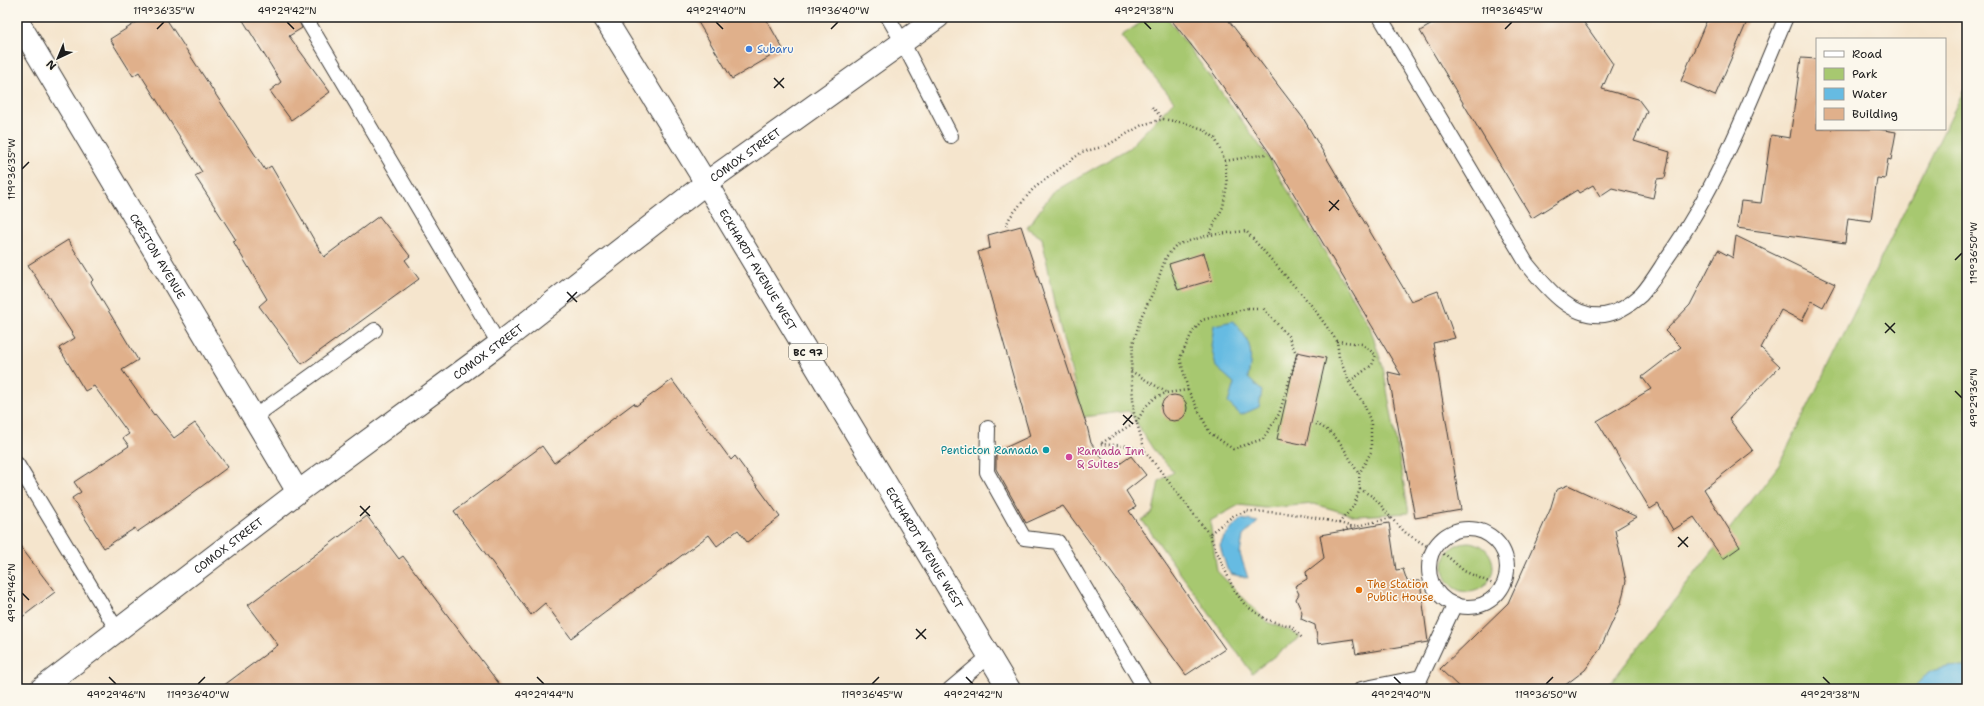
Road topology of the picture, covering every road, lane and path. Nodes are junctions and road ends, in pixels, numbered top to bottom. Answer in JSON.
{"nodes":[{"id":1,"x":305,"y":17,"type":"edge"},
{"id":2,"x":604,"y":17,"type":"edge"},
{"id":3,"x":888,"y":17,"type":"edge"},
{"id":4,"x":938,"y":17,"type":"edge"},
{"id":5,"x":1380,"y":17,"type":"edge"},
{"id":6,"x":1786,"y":17,"type":"edge"},
{"id":7,"x":17,"y":20,"type":"edge"},
{"id":8,"x":903,"y":42,"type":"junction"},
{"id":9,"x":1152,"y":107,"type":"dead end"},
{"id":10,"x":1162,"y":119,"type":"junction"},
{"id":11,"x":951,"y":136,"type":"dead end"},
{"id":12,"x":1266,"y":154,"type":"dead end"},
{"id":13,"x":1225,"y":161,"type":"junction"},
{"id":14,"x":706,"y":183,"type":"junction"},
{"id":15,"x":1006,"y":226,"type":"dead end"},
{"id":16,"x":1209,"y":235,"type":"junction"},
{"id":17,"x":375,"y":330,"type":"dead end"},
{"id":18,"x":1337,"y":341,"type":"junction"},
{"id":19,"x":499,"y":344,"type":"junction"},
{"id":20,"x":1131,"y":371,"type":"junction"},
{"id":21,"x":1349,"y":382,"type":"junction"},
{"id":22,"x":1188,"y":390,"type":"junction"},
{"id":23,"x":1166,"y":393,"type":"junction"},
{"id":24,"x":254,"y":417,"type":"junction"},
{"id":25,"x":1137,"y":421,"type":"junction"},
{"id":26,"x":1316,"y":424,"type":"dead end"},
{"id":27,"x":988,"y":428,"type":"dead end"},
{"id":28,"x":1145,"y":451,"type":"junction"},
{"id":29,"x":17,"y":464,"type":"edge"},
{"id":30,"x":1359,"y":474,"type":"junction"},
{"id":31,"x":1360,"y":489,"type":"junction"},
{"id":32,"x":298,"y":492,"type":"junction"},
{"id":33,"x":1391,"y":518,"type":"junction"},
{"id":34,"x":1339,"y":523,"type":"junction"},
{"id":35,"x":1353,"y":526,"type":"junction"},
{"id":36,"x":1343,"y":531,"type":"dead end"},
{"id":37,"x":1209,"y":534,"type":"junction"},
{"id":38,"x":1433,"y":550,"type":"junction"},
{"id":39,"x":1502,"y":588,"type":"junction"},
{"id":40,"x":1455,"y":604,"type":"junction"},
{"id":41,"x":117,"y":630,"type":"junction"},
{"id":42,"x":1303,"y":639,"type":"dead end"},
{"id":43,"x":989,"y":656,"type":"junction"},
{"id":44,"x":41,"y":689,"type":"edge"},
{"id":45,"x":950,"y":689,"type":"edge"},
{"id":46,"x":1009,"y":689,"type":"edge"},
{"id":47,"x":1145,"y":689,"type":"edge"},
{"id":48,"x":1361,"y":689,"type":"edge"}],
"edges":[{"from":1,"to":19,"type":"lane"},
{"from":2,"to":14,"type":"main road","name":"ECKHARDT AVENUE WEST","number":"BC 97"},
{"from":3,"to":8,"type":"lane"},
{"from":4,"to":8,"type":"main road","name":"COMOX STREET"},
{"from":5,"to":6,"type":"lane"},
{"from":7,"to":24,"type":"main road","name":"CRESTON AVENUE"},
{"from":8,"to":11,"type":"lane"},
{"from":8,"to":14,"type":"main road","name":"COMOX STREET"},
{"from":9,"to":10,"type":"path"},
{"from":10,"to":13,"type":"path"},
{"from":10,"to":15,"type":"path"},
{"from":12,"to":13,"type":"path"},
{"from":13,"to":16,"type":"path"},
{"from":14,"to":19,"type":"main road","name":"COMOX STREET"},
{"from":14,"to":43,"type":"main road","name":"ECKHARDT AVENUE WEST","number":"BC 97"},
{"from":16,"to":18,"type":"path"},
{"from":16,"to":20,"type":"path"},
{"from":17,"to":24,"type":"lane"},
{"from":18,"to":21,"type":"path"},
{"from":18,"to":21,"type":"path"},
{"from":19,"to":32,"type":"main road","name":"COMOX STREET"},
{"from":20,"to":23,"type":"path"},
{"from":20,"to":25,"type":"path"},
{"from":21,"to":30,"type":"path"},
{"from":22,"to":22,"type":"path"},
{"from":22,"to":23,"type":"path"},
{"from":23,"to":25,"type":"path"},
{"from":24,"to":32,"type":"main road","name":"CRESTON AVENUE"},
{"from":25,"to":28,"type":"path"},
{"from":25,"to":28,"type":"path"},
{"from":26,"to":30,"type":"path"},
{"from":27,"to":47,"type":"lane"},
{"from":28,"to":37,"type":"path"},
{"from":29,"to":41,"type":"lane"},
{"from":30,"to":31,"type":"path"},
{"from":31,"to":33,"type":"path"},
{"from":31,"to":34,"type":"path"},
{"from":32,"to":41,"type":"main road","name":"COMOX STREET"},
{"from":33,"to":35,"type":"path"},
{"from":33,"to":38,"type":"path"},
{"from":34,"to":35,"type":"path"},
{"from":34,"to":37,"type":"path"},
{"from":35,"to":36,"type":"path"},
{"from":37,"to":42,"type":"path"},
{"from":38,"to":39,"type":"path"},
{"from":38,"to":39,"type":"lane"},
{"from":38,"to":40,"type":"lane"},
{"from":39,"to":40,"type":"lane"},
{"from":40,"to":48,"type":"lane"},
{"from":41,"to":44,"type":"main road","name":"COMOX STREET"},
{"from":43,"to":45,"type":"lane"},
{"from":43,"to":46,"type":"main road","name":"ECKHARDT AVENUE WEST","number":"BC 97"}]}
